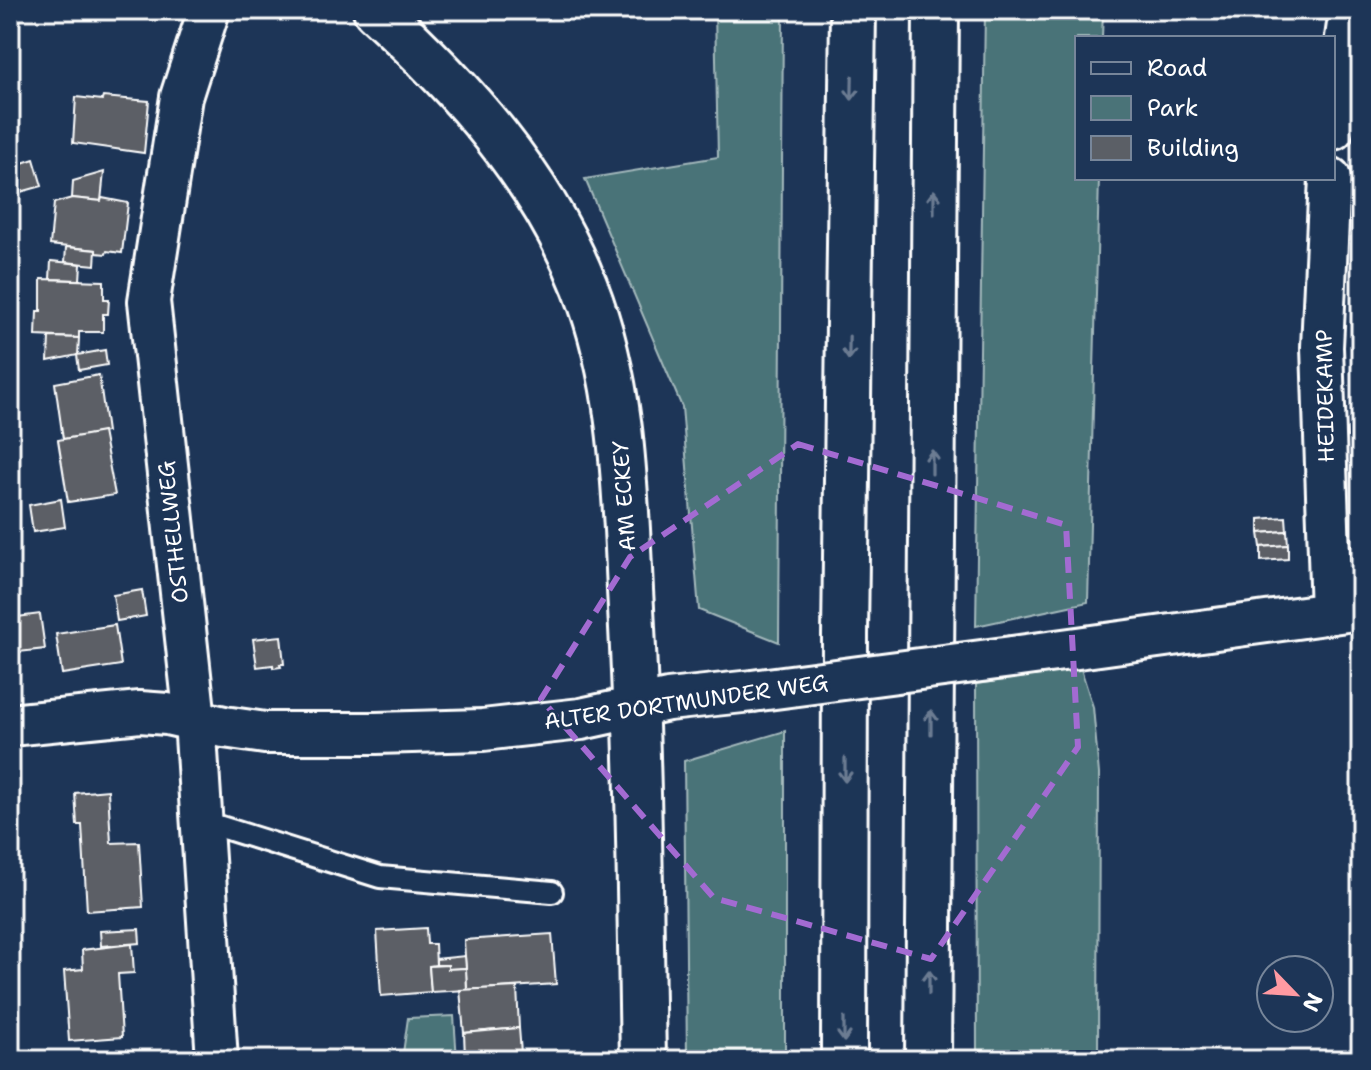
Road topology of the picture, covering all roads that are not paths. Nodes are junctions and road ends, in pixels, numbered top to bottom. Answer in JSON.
{"nodes":[{"id":1,"x":209,"y":10,"type":"edge"},
{"id":2,"x":376,"y":10,"type":"edge"},
{"id":3,"x":853,"y":10,"type":"edge"},
{"id":4,"x":936,"y":10,"type":"edge"},
{"id":5,"x":1350,"y":10,"type":"edge"},
{"id":6,"x":1352,"y":69,"type":"edge"},
{"id":7,"x":1335,"y":123,"type":"edge"},
{"id":8,"x":1330,"y":180,"type":"edge"},
{"id":9,"x":1346,"y":611,"type":"edge"},
{"id":10,"x":637,"y":707,"type":"junction"},
{"id":11,"x":195,"y":720,"type":"junction"},
{"id":12,"x":10,"y":725,"type":"edge"},
{"id":13,"x":202,"y":821,"type":"junction"},
{"id":14,"x":552,"y":892,"type":"dead end"},
{"id":15,"x":217,"y":1060,"type":"edge"},
{"id":16,"x":643,"y":1060,"type":"edge"},
{"id":17,"x":844,"y":1060,"type":"edge"},
{"id":18,"x":928,"y":1060,"type":"edge"}],
"edges":[{"from":1,"to":11,"type":"street","name":"OSTHELLWEG"},
{"from":2,"to":10,"type":"main road","name":"AM ECKEY"},
{"from":3,"to":17,"type":"main road","one_way":true},
{"from":18,"to":4,"type":"main road","one_way":true},
{"from":5,"to":6,"type":"street"},
{"from":6,"to":7,"type":"street"},
{"from":8,"to":9,"type":"street","name":"HEIDEKAMP"},
{"from":9,"to":10,"type":"street","name":"ALTER DORTMUNDER WEG","bridge":true},
{"from":10,"to":11,"type":"street","name":"ALTER DORTMUNDER WEG"},
{"from":10,"to":16,"type":"main road","name":"AM ECKEY"},
{"from":11,"to":12,"type":"street","name":"ALTER DORTMUNDER WEG"},
{"from":11,"to":13,"type":"street","name":"OSTHELLWEG"},
{"from":13,"to":14,"type":"lane"},
{"from":13,"to":15,"type":"street","name":"OSTHELLWEG"}]}
